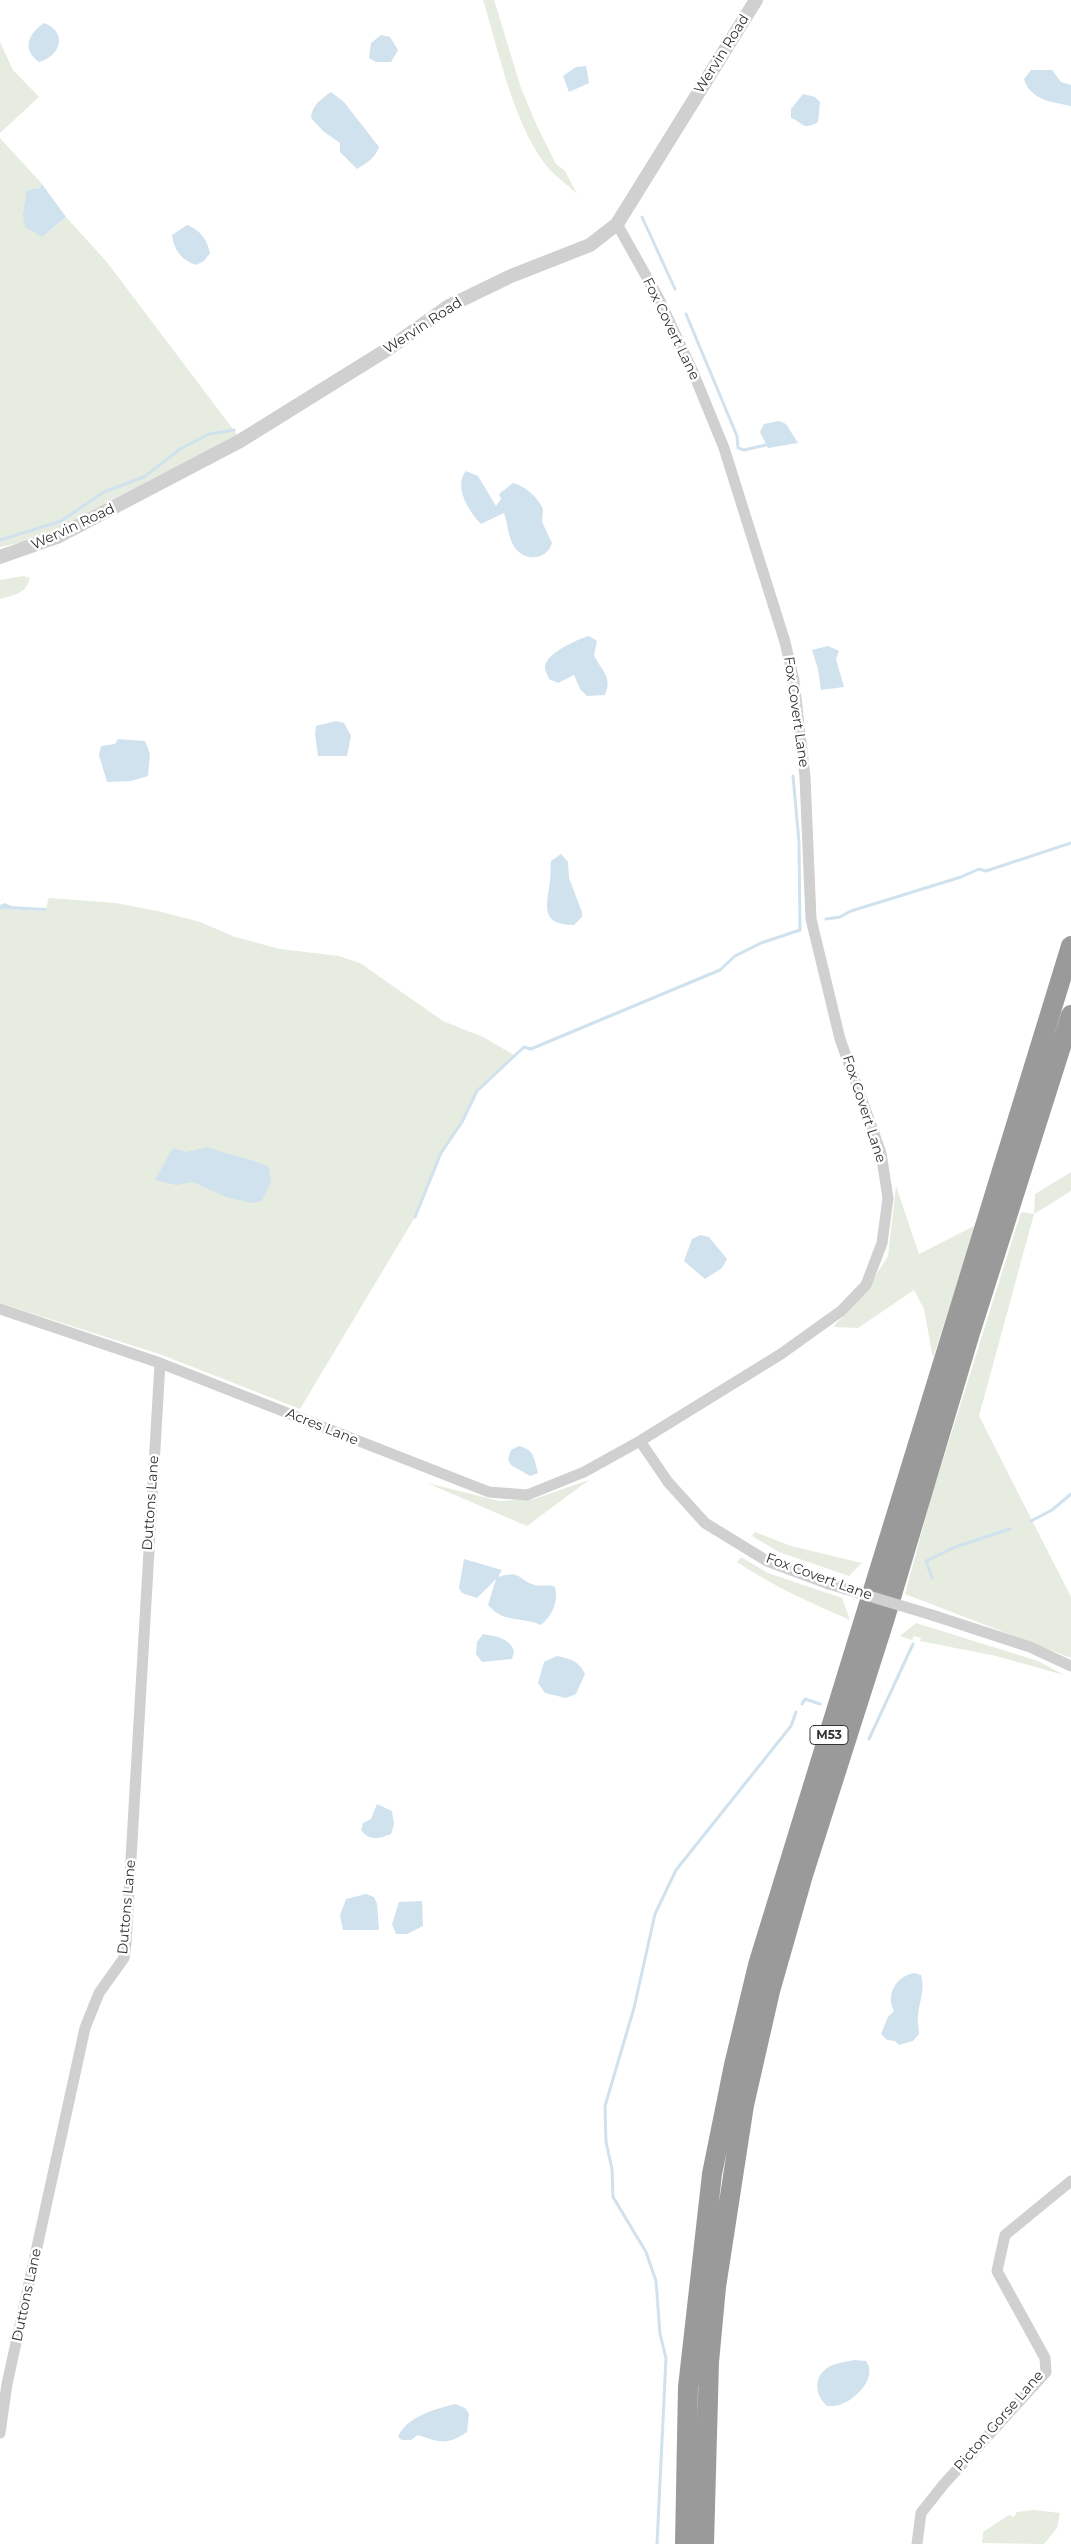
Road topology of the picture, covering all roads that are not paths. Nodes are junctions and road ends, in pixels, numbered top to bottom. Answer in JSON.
{"nodes":[{"id":1,"x":756,"y":0,"type":"edge"},
{"id":2,"x":617,"y":224,"type":"junction"},
{"id":3,"x":0,"y":557,"type":"edge"},
{"id":4,"x":1071,"y":946,"type":"edge"},
{"id":5,"x":1071,"y":1015,"type":"edge"},
{"id":6,"x":0,"y":1308,"type":"edge"},
{"id":7,"x":160,"y":1363,"type":"junction"},
{"id":8,"x":640,"y":1441,"type":"junction"},
{"id":9,"x":1071,"y":1666,"type":"edge"},
{"id":10,"x":1071,"y":2181,"type":"edge"},
{"id":11,"x":0,"y":2433,"type":"edge"},
{"id":12,"x":685,"y":2544,"type":"edge"},
{"id":13,"x":704,"y":2544,"type":"edge"},
{"id":14,"x":917,"y":2544,"type":"edge"}],
"edges":[{"from":1,"to":2,"type":"street","name":"Wervin Road"},
{"from":2,"to":3,"type":"street","name":"Wervin Road"},
{"from":2,"to":8,"type":"street","name":"Fox Covert Lane"},
{"from":4,"to":12,"type":"highway","number":"M53"},
{"from":5,"to":13,"type":"highway","number":"M53"},
{"from":6,"to":7,"type":"street","name":"Acres Lane"},
{"from":7,"to":8,"type":"street","name":"Acres Lane"},
{"from":7,"to":11,"type":"street","name":"Duttons Lane"},
{"from":8,"to":9,"type":"street","name":"Fox Covert Lane","bridge":true},
{"from":10,"to":14,"type":"street","name":"Picton Gorse Lane"}]}
